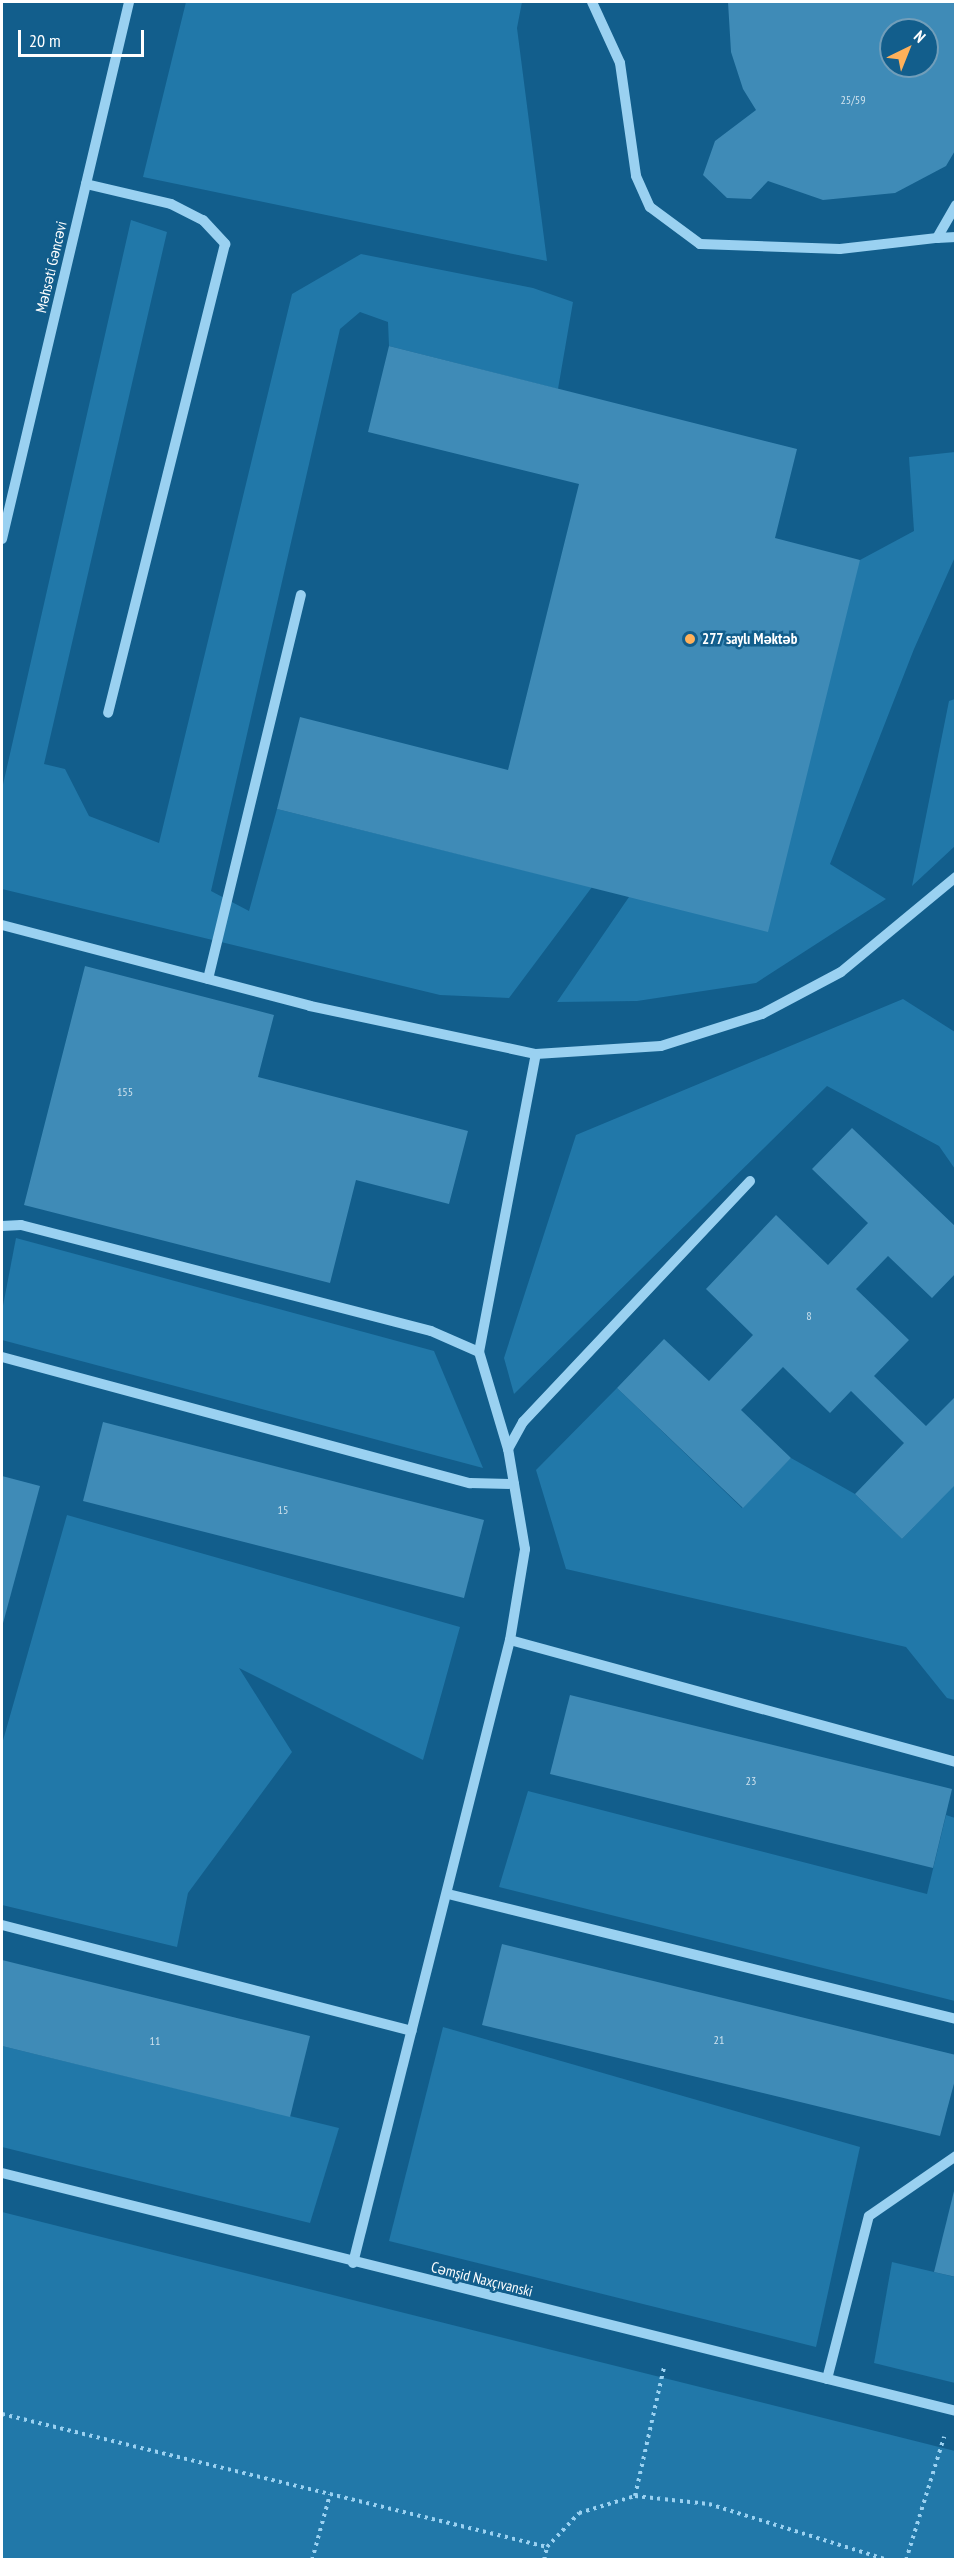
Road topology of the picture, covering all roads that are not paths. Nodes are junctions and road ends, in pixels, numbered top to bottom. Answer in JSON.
{"nodes":[{"id":1,"x":129,"y":2,"type":"edge"},
{"id":2,"x":592,"y":2,"type":"edge"},
{"id":3,"x":86,"y":184,"type":"junction"},
{"id":4,"x":956,"y":205,"type":"edge"},
{"id":5,"x":956,"y":237,"type":"edge"},
{"id":6,"x":937,"y":238,"type":"junction"},
{"id":7,"x":2,"y":539,"type":"edge"},
{"id":8,"x":301,"y":595,"type":"dead end"},
{"id":9,"x":108,"y":713,"type":"dead end"},
{"id":10,"x":956,"y":877,"type":"edge"},
{"id":11,"x":2,"y":925,"type":"edge"},
{"id":12,"x":208,"y":979,"type":"junction"},
{"id":13,"x":536,"y":1054,"type":"junction"},
{"id":14,"x":750,"y":1181,"type":"dead end"},
{"id":15,"x":2,"y":1226,"type":"edge"},
{"id":16,"x":479,"y":1352,"type":"junction"},
{"id":17,"x":2,"y":1358,"type":"edge"},
{"id":18,"x":508,"y":1449,"type":"junction"},
{"id":19,"x":514,"y":1484,"type":"junction"},
{"id":20,"x":510,"y":1640,"type":"junction"},
{"id":21,"x":956,"y":1762,"type":"edge"},
{"id":22,"x":448,"y":1894,"type":"junction"},
{"id":23,"x":2,"y":1925,"type":"edge"},
{"id":24,"x":956,"y":2019,"type":"edge"},
{"id":25,"x":412,"y":2031,"type":"junction"},
{"id":26,"x":956,"y":2156,"type":"edge"},
{"id":27,"x":2,"y":2173,"type":"edge"},
{"id":28,"x":353,"y":2263,"type":"junction"},
{"id":29,"x":827,"y":2379,"type":"junction"},
{"id":30,"x":954,"y":2410,"type":"edge"}],
"edges":[{"from":1,"to":3,"type":"street","name":"Məhsəti Gəncəvi"},
{"from":2,"to":6,"type":"street"},
{"from":3,"to":7,"type":"street","name":"Məhsəti Gəncəvi"},
{"from":3,"to":9,"type":"street"},
{"from":4,"to":6,"type":"street"},
{"from":5,"to":6,"type":"street"},
{"from":8,"to":12,"type":"street"},
{"from":10,"to":13,"type":"street"},
{"from":11,"to":12,"type":"street"},
{"from":12,"to":13,"type":"street"},
{"from":13,"to":16,"type":"street"},
{"from":14,"to":18,"type":"street"},
{"from":15,"to":16,"type":"street"},
{"from":16,"to":18,"type":"street"},
{"from":17,"to":19,"type":"street"},
{"from":18,"to":19,"type":"street"},
{"from":19,"to":20,"type":"street"},
{"from":20,"to":21,"type":"street"},
{"from":20,"to":22,"type":"street"},
{"from":22,"to":24,"type":"street"},
{"from":22,"to":25,"type":"street"},
{"from":23,"to":25,"type":"street"},
{"from":25,"to":28,"type":"street"},
{"from":26,"to":29,"type":"street"},
{"from":27,"to":28,"type":"street","name":"Cəmşid Naxçıvanski"},
{"from":28,"to":29,"type":"street","name":"Cəmşid Naxçıvanski"},
{"from":29,"to":30,"type":"street","name":"Cəmşid Naxçıvanski"}]}
